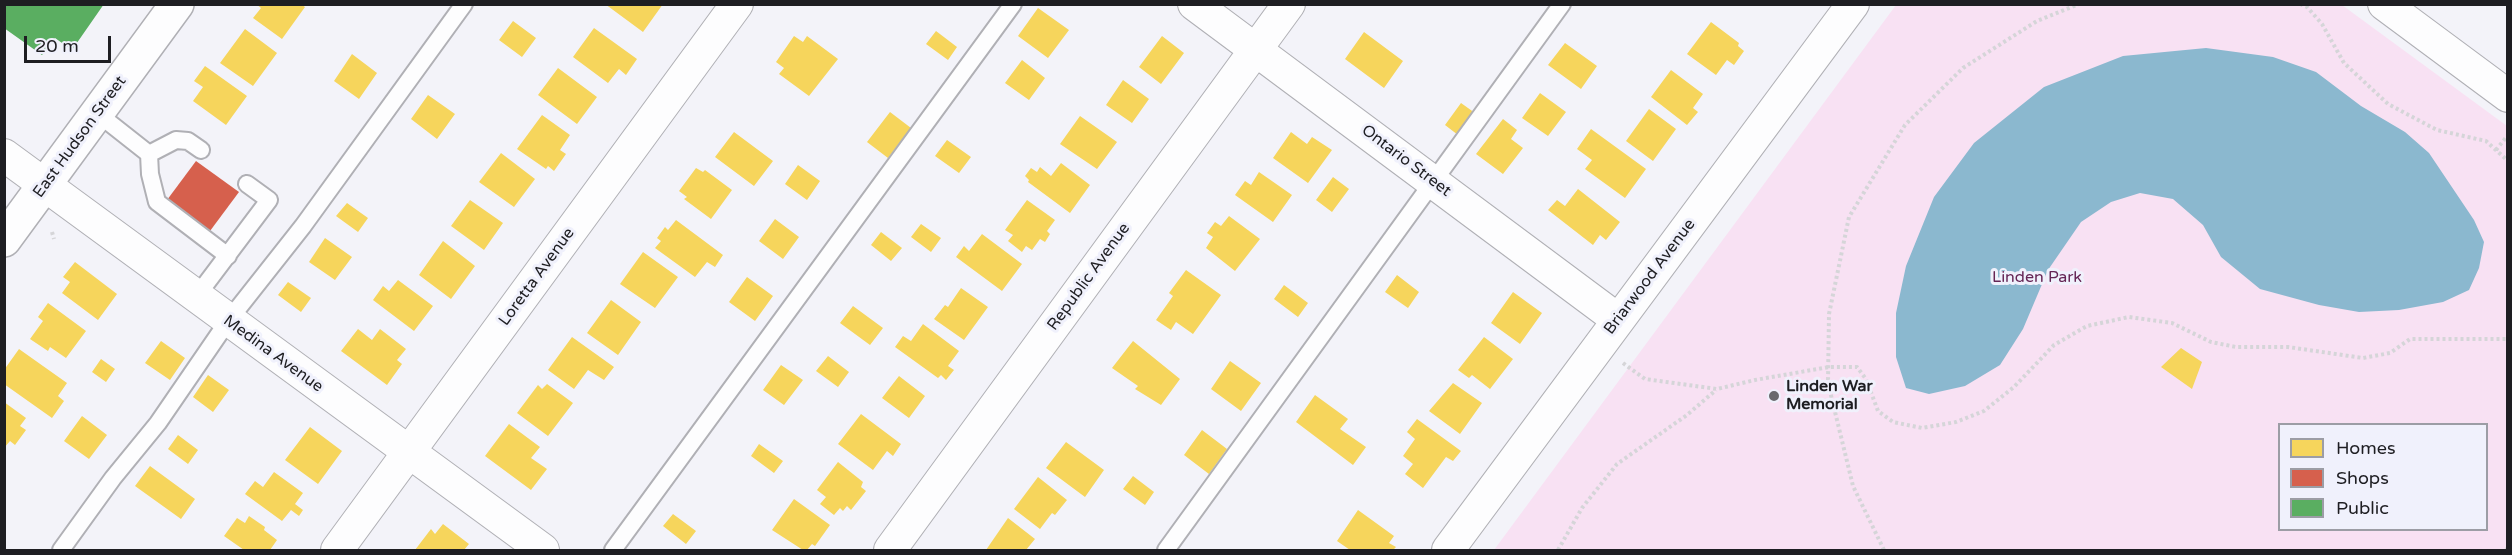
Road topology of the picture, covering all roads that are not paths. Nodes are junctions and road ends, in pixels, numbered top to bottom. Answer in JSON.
{"nodes":[{"id":1,"x":177,"y":4,"type":"edge"},
{"id":2,"x":464,"y":4,"type":"edge"},
{"id":3,"x":736,"y":4,"type":"edge"},
{"id":4,"x":1013,"y":4,"type":"edge"},
{"id":5,"x":1194,"y":4,"type":"edge"},
{"id":6,"x":1289,"y":4,"type":"edge"},
{"id":7,"x":1562,"y":4,"type":"edge"},
{"id":8,"x":1853,"y":4,"type":"edge"},
{"id":9,"x":2384,"y":4,"type":"edge"},
{"id":10,"x":1256,"y":49,"type":"junction"},
{"id":11,"x":2508,"y":96,"type":"edge"},
{"id":12,"x":97,"y":113,"type":"junction"},
{"id":13,"x":201,"y":150,"type":"dead end"},
{"id":14,"x":150,"y":153,"type":"junction"},
{"id":15,"x":4,"y":155,"type":"edge"},
{"id":16,"x":1432,"y":181,"type":"junction"},
{"id":17,"x":247,"y":184,"type":"dead end"},
{"id":18,"x":44,"y":185,"type":"junction"},
{"id":19,"x":4,"y":240,"type":"edge"},
{"id":20,"x":228,"y":256,"type":"junction"},
{"id":21,"x":196,"y":297,"type":"junction"},
{"id":22,"x":1617,"y":319,"type":"junction"},
{"id":23,"x":228,"y":321,"type":"junction"},
{"id":24,"x":409,"y":452,"type":"junction"},
{"id":25,"x":61,"y":550,"type":"edge"},
{"id":26,"x":337,"y":550,"type":"edge"},
{"id":27,"x":543,"y":550,"type":"edge"},
{"id":28,"x":613,"y":550,"type":"edge"},
{"id":29,"x":890,"y":550,"type":"edge"},
{"id":30,"x":1167,"y":550,"type":"edge"},
{"id":31,"x":1448,"y":550,"type":"edge"}],
"edges":[{"from":1,"to":12,"type":"main road","name":"East Hudson Street"},
{"from":2,"to":23,"type":"lane"},
{"from":3,"to":24,"type":"street","name":"Loretta Avenue"},
{"from":4,"to":28,"type":"lane"},
{"from":5,"to":10,"type":"street","name":"Ontario Street"},
{"from":6,"to":10,"type":"street","name":"Republic Avenue"},
{"from":7,"to":16,"type":"lane"},
{"from":8,"to":22,"type":"street","name":"Briarwood Avenue"},
{"from":9,"to":11,"type":"street"},
{"from":10,"to":16,"type":"street","name":"Ontario Street"},
{"from":10,"to":29,"type":"street","name":"Republic Avenue"},
{"from":12,"to":14,"type":"lane"},
{"from":12,"to":18,"type":"main road","name":"East Hudson Street"},
{"from":13,"to":14,"type":"lane"},
{"from":14,"to":20,"type":"lane"},
{"from":15,"to":18,"type":"street","name":"Medina Avenue"},
{"from":16,"to":22,"type":"street","name":"Ontario Street"},
{"from":16,"to":30,"type":"lane"},
{"from":17,"to":20,"type":"lane"},
{"from":18,"to":19,"type":"main road","name":"East Hudson Street"},
{"from":18,"to":21,"type":"street","name":"Medina Avenue"},
{"from":20,"to":21,"type":"lane"},
{"from":21,"to":23,"type":"street","name":"Medina Avenue"},
{"from":22,"to":31,"type":"street","name":"Briarwood Avenue"},
{"from":23,"to":24,"type":"street","name":"Medina Avenue"},
{"from":23,"to":25,"type":"lane"},
{"from":24,"to":26,"type":"street","name":"Loretta Avenue"},
{"from":24,"to":27,"type":"street","name":"Medina Avenue"}]}
